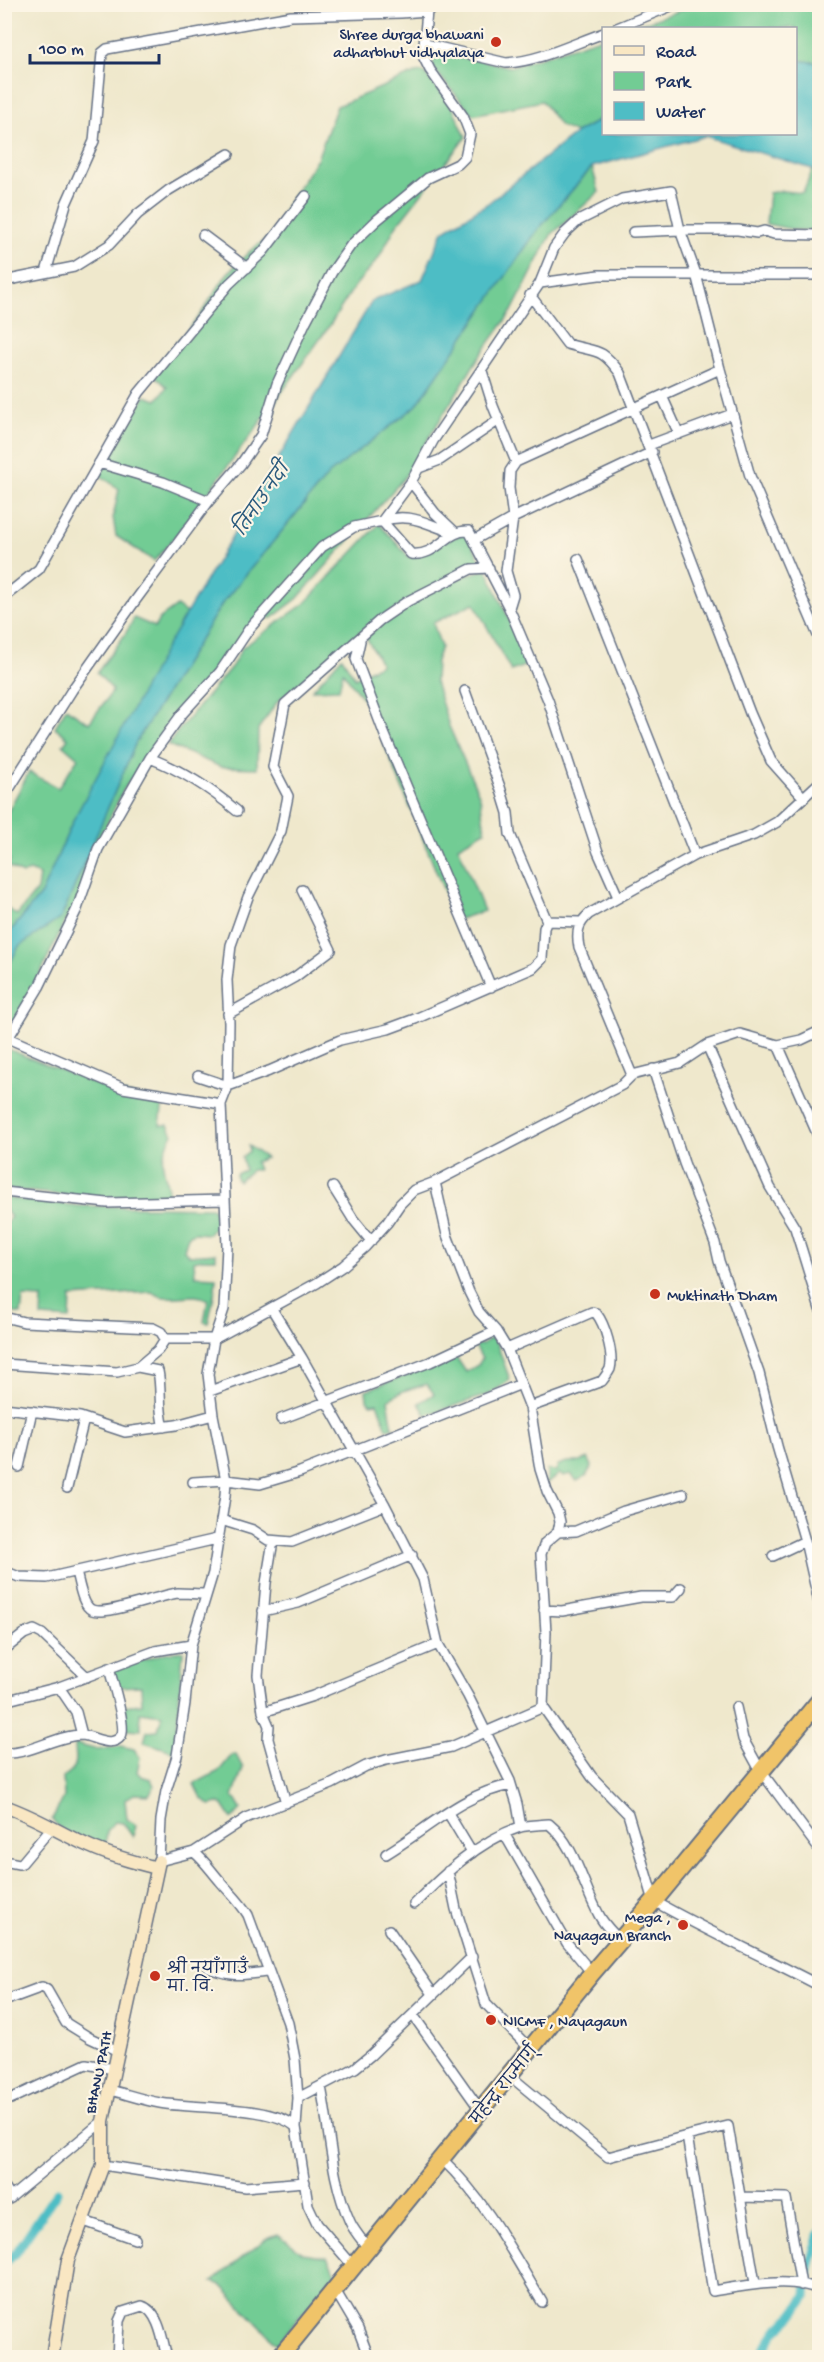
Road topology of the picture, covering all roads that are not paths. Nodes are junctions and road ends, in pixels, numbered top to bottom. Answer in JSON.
{"nodes":[{"id":1,"x":440,"y":4,"type":"edge"},
{"id":2,"x":676,"y":4,"type":"edge"},
{"id":3,"x":401,"y":9,"type":"edge"},
{"id":4,"x":427,"y":11,"type":"junction"},
{"id":5,"x":619,"y":27,"type":"edge"},
{"id":6,"x":602,"y":33,"type":"edge"},
{"id":7,"x":425,"y":44,"type":"junction"},
{"id":8,"x":229,"y":154,"type":"dead end"},
{"id":9,"x":306,"y":196,"type":"dead end"},
{"id":10,"x":680,"y":230,"type":"junction"},
{"id":11,"x":633,"y":232,"type":"dead end"},
{"id":12,"x":203,"y":235,"type":"dead end"},
{"id":13,"x":819,"y":235,"type":"edge"},
{"id":14,"x":247,"y":267,"type":"junction"},
{"id":15,"x":46,"y":272,"type":"junction"},
{"id":16,"x":696,"y":274,"type":"junction"},
{"id":17,"x":819,"y":275,"type":"edge"},
{"id":18,"x":4,"y":281,"type":"edge"},
{"id":19,"x":540,"y":283,"type":"junction"},
{"id":20,"x":530,"y":295,"type":"junction"},
{"id":21,"x":720,"y":369,"type":"junction"},
{"id":22,"x":482,"y":371,"type":"junction"},
{"id":23,"x":662,"y":396,"type":"junction"},
{"id":24,"x":634,"y":410,"type":"junction"},
{"id":25,"x":732,"y":414,"type":"junction"},
{"id":26,"x":499,"y":420,"type":"junction"},
{"id":27,"x":679,"y":434,"type":"junction"},
{"id":28,"x":650,"y":448,"type":"junction"},
{"id":29,"x":516,"y":462,"type":"junction"},
{"id":30,"x":99,"y":464,"type":"junction"},
{"id":31,"x":419,"y":468,"type":"junction"},
{"id":32,"x":411,"y":482,"type":"junction"},
{"id":33,"x":209,"y":501,"type":"junction"},
{"id":34,"x":513,"y":518,"type":"junction"},
{"id":35,"x":382,"y":521,"type":"junction"},
{"id":36,"x":456,"y":532,"type":"junction"},
{"id":37,"x":474,"y":540,"type":"junction"},
{"id":38,"x":578,"y":559,"type":"dead end"},
{"id":39,"x":489,"y":568,"type":"junction"},
{"id":40,"x":4,"y":597,"type":"edge"},
{"id":41,"x":509,"y":608,"type":"junction"},
{"id":42,"x":360,"y":639,"type":"junction"},
{"id":43,"x":819,"y":640,"type":"edge"},
{"id":44,"x":819,"y":689,"type":"edge"},
{"id":45,"x":465,"y":691,"type":"dead end"},
{"id":46,"x":819,"y":694,"type":"edge"},
{"id":47,"x":150,"y":758,"type":"junction"},
{"id":48,"x":819,"y":782,"type":"edge"},
{"id":49,"x":4,"y":797,"type":"edge"},
{"id":50,"x":804,"y":798,"type":"junction"},
{"id":51,"x":237,"y":811,"type":"dead end"},
{"id":52,"x":695,"y":855,"type":"junction"},
{"id":53,"x":302,"y":890,"type":"dead end"},
{"id":54,"x":618,"y":897,"type":"junction"},
{"id":55,"x":547,"y":921,"type":"junction"},
{"id":56,"x":580,"y":922,"type":"junction"},
{"id":57,"x":491,"y":987,"type":"junction"},
{"id":58,"x":228,"y":1014,"type":"junction"},
{"id":59,"x":819,"y":1031,"type":"edge"},
{"id":60,"x":7,"y":1042,"type":"edge"},
{"id":61,"x":778,"y":1045,"type":"junction"},
{"id":62,"x":707,"y":1046,"type":"junction"},
{"id":63,"x":653,"y":1068,"type":"junction"},
{"id":64,"x":632,"y":1075,"type":"junction"},
{"id":65,"x":198,"y":1076,"type":"dead end"},
{"id":66,"x":228,"y":1086,"type":"junction"},
{"id":67,"x":222,"y":1104,"type":"junction"},
{"id":68,"x":819,"y":1140,"type":"edge"},
{"id":69,"x":435,"y":1182,"type":"junction"},
{"id":70,"x":333,"y":1188,"type":"dead end"},
{"id":71,"x":4,"y":1192,"type":"edge"},
{"id":72,"x":224,"y":1200,"type":"junction"},
{"id":73,"x":371,"y":1241,"type":"junction"},
{"id":74,"x":272,"y":1309,"type":"junction"},
{"id":75,"x":819,"y":1309,"type":"edge"},
{"id":76,"x":4,"y":1317,"type":"edge"},
{"id":77,"x":496,"y":1330,"type":"junction"},
{"id":78,"x":214,"y":1339,"type":"junction"},
{"id":79,"x":165,"y":1340,"type":"junction"},
{"id":80,"x":507,"y":1349,"type":"junction"},
{"id":81,"x":158,"y":1350,"type":"junction"},
{"id":82,"x":302,"y":1358,"type":"junction"},
{"id":83,"x":4,"y":1364,"type":"edge"},
{"id":84,"x":138,"y":1367,"type":"junction"},
{"id":85,"x":158,"y":1371,"type":"junction"},
{"id":86,"x":521,"y":1384,"type":"junction"},
{"id":87,"x":210,"y":1391,"type":"junction"},
{"id":88,"x":325,"y":1401,"type":"junction"},
{"id":89,"x":530,"y":1407,"type":"junction"},
{"id":90,"x":4,"y":1408,"type":"edge"},
{"id":91,"x":32,"y":1411,"type":"junction"},
{"id":92,"x":213,"y":1414,"type":"junction"},
{"id":93,"x":84,"y":1419,"type":"junction"},
{"id":94,"x":280,"y":1419,"type":"dead end"},
{"id":95,"x":164,"y":1427,"type":"junction"},
{"id":96,"x":352,"y":1450,"type":"junction"},
{"id":97,"x":19,"y":1467,"type":"dead end"},
{"id":98,"x":226,"y":1480,"type":"junction"},
{"id":99,"x":193,"y":1482,"type":"dead end"},
{"id":100,"x":67,"y":1488,"type":"dead end"},
{"id":101,"x":683,"y":1494,"type":"dead end"},
{"id":102,"x":385,"y":1505,"type":"junction"},
{"id":103,"x":221,"y":1520,"type":"junction"},
{"id":104,"x":558,"y":1532,"type":"junction"},
{"id":105,"x":217,"y":1539,"type":"junction"},
{"id":106,"x":273,"y":1541,"type":"junction"},
{"id":107,"x":805,"y":1541,"type":"junction"},
{"id":108,"x":412,"y":1555,"type":"junction"},
{"id":109,"x":773,"y":1556,"type":"dead end"},
{"id":110,"x":4,"y":1571,"type":"edge"},
{"id":111,"x":76,"y":1572,"type":"junction"},
{"id":112,"x":681,"y":1588,"type":"dead end"},
{"id":113,"x":206,"y":1594,"type":"junction"},
{"id":114,"x":819,"y":1607,"type":"edge"},
{"id":115,"x":544,"y":1610,"type":"junction"},
{"id":116,"x":263,"y":1611,"type":"junction"},
{"id":117,"x":438,"y":1644,"type":"junction"},
{"id":118,"x":191,"y":1645,"type":"junction"},
{"id":119,"x":4,"y":1650,"type":"edge"},
{"id":120,"x":109,"y":1668,"type":"junction"},
{"id":121,"x":87,"y":1677,"type":"junction"},
{"id":122,"x":59,"y":1687,"type":"junction"},
{"id":123,"x":819,"y":1700,"type":"edge"},
{"id":124,"x":4,"y":1701,"type":"edge"},
{"id":125,"x":543,"y":1707,"type":"junction"},
{"id":126,"x":736,"y":1707,"type":"dead end"},
{"id":127,"x":263,"y":1712,"type":"junction"},
{"id":128,"x":487,"y":1732,"type":"junction"},
{"id":129,"x":82,"y":1735,"type":"junction"},
{"id":130,"x":4,"y":1754,"type":"edge"},
{"id":131,"x":760,"y":1770,"type":"junction"},
{"id":132,"x":511,"y":1785,"type":"junction"},
{"id":133,"x":286,"y":1803,"type":"junction"},
{"id":134,"x":4,"y":1806,"type":"edge"},
{"id":135,"x":448,"y":1813,"type":"junction"},
{"id":136,"x":52,"y":1827,"type":"junction"},
{"id":137,"x":521,"y":1827,"type":"junction"},
{"id":138,"x":504,"y":1835,"type":"junction"},
{"id":139,"x":819,"y":1851,"type":"edge"},
{"id":140,"x":194,"y":1852,"type":"junction"},
{"id":141,"x":472,"y":1853,"type":"junction"},
{"id":142,"x":386,"y":1854,"type":"dead end"},
{"id":143,"x":4,"y":1861,"type":"edge"},
{"id":144,"x":158,"y":1865,"type":"junction"},
{"id":145,"x":448,"y":1871,"type":"junction"},
{"id":146,"x":654,"y":1901,"type":"junction"},
{"id":147,"x":414,"y":1904,"type":"dead end"},
{"id":148,"x":389,"y":1930,"type":"dead end"},
{"id":149,"x":620,"y":1941,"type":"junction"},
{"id":150,"x":472,"y":1957,"type":"junction"},
{"id":151,"x":209,"y":1968,"type":"dead end"},
{"id":152,"x":267,"y":1972,"type":"junction"},
{"id":153,"x":592,"y":1973,"type":"junction"},
{"id":154,"x":819,"y":1986,"type":"edge"},
{"id":155,"x":433,"y":1994,"type":"junction"},
{"id":156,"x":4,"y":2001,"type":"edge"},
{"id":157,"x":413,"y":2015,"type":"junction"},
{"id":158,"x":531,"y":2050,"type":"junction"},
{"id":159,"x":118,"y":2051,"type":"junction"},
{"id":160,"x":114,"y":2069,"type":"junction"},
{"id":161,"x":509,"y":2075,"type":"junction"},
{"id":162,"x":321,"y":2087,"type":"junction"},
{"id":163,"x":110,"y":2090,"type":"junction"},
{"id":164,"x":298,"y":2098,"type":"junction"},
{"id":165,"x":4,"y":2102,"type":"edge"},
{"id":166,"x":481,"y":2111,"type":"junction"},
{"id":167,"x":103,"y":2121,"type":"junction"},
{"id":168,"x":296,"y":2127,"type":"junction"},
{"id":169,"x":687,"y":2136,"type":"junction"},
{"id":170,"x":442,"y":2159,"type":"junction"},
{"id":171,"x":103,"y":2165,"type":"junction"},
{"id":172,"x":305,"y":2182,"type":"junction"},
{"id":173,"x":4,"y":2187,"type":"edge"},
{"id":174,"x":740,"y":2197,"type":"junction"},
{"id":175,"x":8,"y":2200,"type":"edge"},
{"id":176,"x":84,"y":2221,"type":"junction"},
{"id":177,"x":135,"y":2239,"type":"dead end"},
{"id":178,"x":368,"y":2248,"type":"junction"},
{"id":179,"x":354,"y":2267,"type":"junction"},
{"id":180,"x":755,"y":2283,"type":"junction"},
{"id":181,"x":804,"y":2285,"type":"junction"},
{"id":182,"x":335,"y":2290,"type":"junction"},
{"id":183,"x":819,"y":2290,"type":"edge"},
{"id":184,"x":542,"y":2302,"type":"dead end"},
{"id":185,"x":52,"y":2358,"type":"edge"},
{"id":186,"x":117,"y":2358,"type":"edge"},
{"id":187,"x":167,"y":2358,"type":"edge"},
{"id":188,"x":279,"y":2358,"type":"edge"},
{"id":189,"x":369,"y":2358,"type":"edge"}],
"edges":[{"from":1,"to":4,"type":"street"},
{"from":2,"to":5,"type":"street"},
{"from":3,"to":4,"type":"street"},
{"from":3,"to":15,"type":"street"},
{"from":4,"to":7,"type":"street"},
{"from":6,"to":7,"type":"street"},
{"from":7,"to":33,"type":"street"},
{"from":8,"to":15,"type":"street"},
{"from":9,"to":14,"type":"street"},
{"from":10,"to":11,"type":"street"},
{"from":10,"to":13,"type":"street"},
{"from":10,"to":16,"type":"street"},
{"from":10,"to":19,"type":"street"},
{"from":12,"to":14,"type":"street"},
{"from":14,"to":30,"type":"street"},
{"from":15,"to":18,"type":"street"},
{"from":16,"to":17,"type":"street"},
{"from":16,"to":19,"type":"street"},
{"from":16,"to":21,"type":"street"},
{"from":19,"to":20,"type":"street"},
{"from":20,"to":22,"type":"street"},
{"from":20,"to":24,"type":"street"},
{"from":21,"to":23,"type":"street"},
{"from":21,"to":25,"type":"street"},
{"from":22,"to":26,"type":"street"},
{"from":22,"to":31,"type":"street"},
{"from":23,"to":24,"type":"street"},
{"from":23,"to":27,"type":"street"},
{"from":24,"to":28,"type":"street"},
{"from":24,"to":29,"type":"street"},
{"from":25,"to":27,"type":"street"},
{"from":25,"to":43,"type":"street"},
{"from":26,"to":29,"type":"street"},
{"from":26,"to":31,"type":"street"},
{"from":27,"to":28,"type":"street"},
{"from":28,"to":34,"type":"street"},
{"from":28,"to":50,"type":"street"},
{"from":29,"to":34,"type":"street"},
{"from":30,"to":33,"type":"street"},
{"from":30,"to":40,"type":"street"},
{"from":31,"to":32,"type":"street"},
{"from":32,"to":35,"type":"street"},
{"from":32,"to":36,"type":"street"},
{"from":33,"to":49,"type":"street"},
{"from":34,"to":37,"type":"street"},
{"from":34,"to":41,"type":"street"},
{"from":35,"to":36,"type":"street"},
{"from":35,"to":36,"type":"street"},
{"from":35,"to":47,"type":"street"},
{"from":36,"to":37,"type":"street"},
{"from":37,"to":39,"type":"street"},
{"from":38,"to":52,"type":"street"},
{"from":39,"to":41,"type":"street"},
{"from":39,"to":42,"type":"street"},
{"from":41,"to":54,"type":"street"},
{"from":42,"to":57,"type":"street"},
{"from":42,"to":58,"type":"street"},
{"from":44,"to":46,"type":"street"},
{"from":45,"to":55,"type":"street"},
{"from":47,"to":51,"type":"street"},
{"from":47,"to":60,"type":"street"},
{"from":48,"to":50,"type":"street"},
{"from":50,"to":52,"type":"street"},
{"from":52,"to":54,"type":"street"},
{"from":53,"to":58,"type":"street"},
{"from":54,"to":56,"type":"street"},
{"from":55,"to":56,"type":"street"},
{"from":55,"to":57,"type":"street"},
{"from":56,"to":64,"type":"street"},
{"from":57,"to":66,"type":"street"},
{"from":58,"to":66,"type":"street"},
{"from":59,"to":61,"type":"street"},
{"from":60,"to":67,"type":"street"},
{"from":61,"to":62,"type":"street"},
{"from":61,"to":68,"type":"street"},
{"from":62,"to":63,"type":"street"},
{"from":62,"to":75,"type":"street"},
{"from":63,"to":64,"type":"street"},
{"from":63,"to":107,"type":"street"},
{"from":64,"to":69,"type":"street"},
{"from":65,"to":66,"type":"street"},
{"from":66,"to":67,"type":"street"},
{"from":67,"to":72,"type":"street"},
{"from":69,"to":73,"type":"street"},
{"from":69,"to":77,"type":"street"},
{"from":70,"to":73,"type":"street"},
{"from":71,"to":72,"type":"street"},
{"from":72,"to":78,"type":"street"},
{"from":73,"to":74,"type":"street"},
{"from":74,"to":78,"type":"street"},
{"from":74,"to":82,"type":"street"},
{"from":76,"to":79,"type":"street"},
{"from":77,"to":80,"type":"street"},
{"from":77,"to":88,"type":"street"},
{"from":78,"to":79,"type":"street"},
{"from":78,"to":87,"type":"street"},
{"from":79,"to":81,"type":"street"},
{"from":80,"to":86,"type":"street"},
{"from":80,"to":89,"type":"street"},
{"from":81,"to":84,"type":"street"},
{"from":81,"to":85,"type":"street"},
{"from":82,"to":87,"type":"street"},
{"from":82,"to":88,"type":"street"},
{"from":83,"to":84,"type":"street"},
{"from":84,"to":85,"type":"street"},
{"from":85,"to":95,"type":"street"},
{"from":86,"to":89,"type":"street"},
{"from":86,"to":96,"type":"street"},
{"from":87,"to":92,"type":"street"},
{"from":88,"to":94,"type":"street"},
{"from":88,"to":96,"type":"street"},
{"from":89,"to":104,"type":"street"},
{"from":90,"to":91,"type":"street"},
{"from":91,"to":93,"type":"street"},
{"from":91,"to":97,"type":"street"},
{"from":92,"to":95,"type":"street"},
{"from":92,"to":98,"type":"street"},
{"from":93,"to":95,"type":"street"},
{"from":93,"to":100,"type":"street"},
{"from":96,"to":98,"type":"street"},
{"from":96,"to":102,"type":"street"},
{"from":98,"to":99,"type":"street"},
{"from":98,"to":103,"type":"street"},
{"from":101,"to":104,"type":"street"},
{"from":102,"to":106,"type":"street"},
{"from":102,"to":108,"type":"street"},
{"from":103,"to":105,"type":"street"},
{"from":103,"to":106,"type":"street"},
{"from":104,"to":115,"type":"street"},
{"from":105,"to":111,"type":"street"},
{"from":105,"to":113,"type":"street"},
{"from":106,"to":116,"type":"street"},
{"from":107,"to":109,"type":"street"},
{"from":107,"to":114,"type":"street"},
{"from":108,"to":116,"type":"street"},
{"from":108,"to":117,"type":"street"},
{"from":110,"to":111,"type":"street"},
{"from":111,"to":113,"type":"street"},
{"from":112,"to":115,"type":"street"},
{"from":113,"to":118,"type":"street"},
{"from":115,"to":125,"type":"street"},
{"from":116,"to":127,"type":"street"},
{"from":117,"to":127,"type":"street"},
{"from":117,"to":128,"type":"street"},
{"from":118,"to":120,"type":"street"},
{"from":118,"to":144,"type":"street"},
{"from":119,"to":121,"type":"street"},
{"from":120,"to":121,"type":"street"},
{"from":120,"to":129,"type":"street"},
{"from":121,"to":122,"type":"street"},
{"from":122,"to":124,"type":"street"},
{"from":122,"to":129,"type":"street"},
{"from":123,"to":131,"type":"highway","name":"महेन्द्र राज्मार्ग्"},
{"from":125,"to":128,"type":"street"},
{"from":125,"to":146,"type":"street"},
{"from":126,"to":131,"type":"street"},
{"from":127,"to":133,"type":"street"},
{"from":128,"to":132,"type":"street"},
{"from":128,"to":133,"type":"street"},
{"from":129,"to":130,"type":"street"},
{"from":131,"to":139,"type":"street"},
{"from":131,"to":146,"type":"highway","name":"महेन्द्र राज्मार्ग्"},
{"from":132,"to":135,"type":"street"},
{"from":132,"to":137,"type":"street"},
{"from":133,"to":140,"type":"street"},
{"from":134,"to":136,"type":"street"},
{"from":135,"to":141,"type":"street"},
{"from":135,"to":142,"type":"street"},
{"from":136,"to":143,"type":"street"},
{"from":136,"to":144,"type":"street"},
{"from":137,"to":138,"type":"street"},
{"from":137,"to":149,"type":"street"},
{"from":138,"to":141,"type":"street"},
{"from":138,"to":153,"type":"street"},
{"from":140,"to":144,"type":"street"},
{"from":140,"to":152,"type":"street"},
{"from":141,"to":145,"type":"street"},
{"from":144,"to":159,"type":"street","name":"BHANU PATH"},
{"from":145,"to":147,"type":"street"},
{"from":145,"to":150,"type":"street"},
{"from":146,"to":149,"type":"highway","name":"महेन्द्र राज्मार्ग्"},
{"from":146,"to":154,"type":"street"},
{"from":148,"to":155,"type":"street"},
{"from":149,"to":153,"type":"highway","name":"महेन्द्र राज्मार्ग्"},
{"from":150,"to":155,"type":"street"},
{"from":150,"to":158,"type":"street"},
{"from":151,"to":152,"type":"street"},
{"from":152,"to":164,"type":"street"},
{"from":153,"to":158,"type":"highway","name":"महेन्द्र राज्मार्ग्"},
{"from":155,"to":157,"type":"street"},
{"from":156,"to":159,"type":"street"},
{"from":157,"to":162,"type":"street"},
{"from":157,"to":166,"type":"street"},
{"from":158,"to":161,"type":"highway","name":"महेन्द्र राज्मार्ग्"},
{"from":159,"to":160,"type":"street","name":"BHANU PATH"},
{"from":160,"to":163,"type":"street","name":"BHANU PATH"},
{"from":160,"to":165,"type":"street"},
{"from":161,"to":166,"type":"highway","name":"महेन्द्र राज्मार्ग्"},
{"from":161,"to":169,"type":"street"},
{"from":162,"to":164,"type":"street"},
{"from":162,"to":178,"type":"street"},
{"from":163,"to":167,"type":"street","name":"BHANU PATH"},
{"from":163,"to":168,"type":"street"},
{"from":164,"to":168,"type":"street"},
{"from":166,"to":170,"type":"highway","name":"महेन्द्र राज्मार्ग्"},
{"from":167,"to":171,"type":"street","name":"BHANU PATH"},
{"from":167,"to":175,"type":"street"},
{"from":168,"to":172,"type":"street"},
{"from":169,"to":174,"type":"street"},
{"from":169,"to":180,"type":"street"},
{"from":170,"to":178,"type":"highway","name":"महेन्द्र राज्मार्ग्"},
{"from":170,"to":184,"type":"street"},
{"from":171,"to":172,"type":"street"},
{"from":171,"to":176,"type":"street","name":"BHANU PATH"},
{"from":172,"to":179,"type":"street"},
{"from":173,"to":175,"type":"street"},
{"from":174,"to":180,"type":"street"},
{"from":174,"to":181,"type":"street"},
{"from":176,"to":177,"type":"street"},
{"from":176,"to":185,"type":"street","name":"BHANU PATH"},
{"from":178,"to":179,"type":"highway","name":"महेन्द्र राज्मार्ग्"},
{"from":179,"to":182,"type":"highway","name":"महेन्द्र राज्मार्ग्"},
{"from":180,"to":181,"type":"street"},
{"from":181,"to":183,"type":"street"},
{"from":182,"to":188,"type":"highway","name":"महेन्द्र राज्मार्ग्"},
{"from":182,"to":189,"type":"street"},
{"from":186,"to":187,"type":"street"}]}
